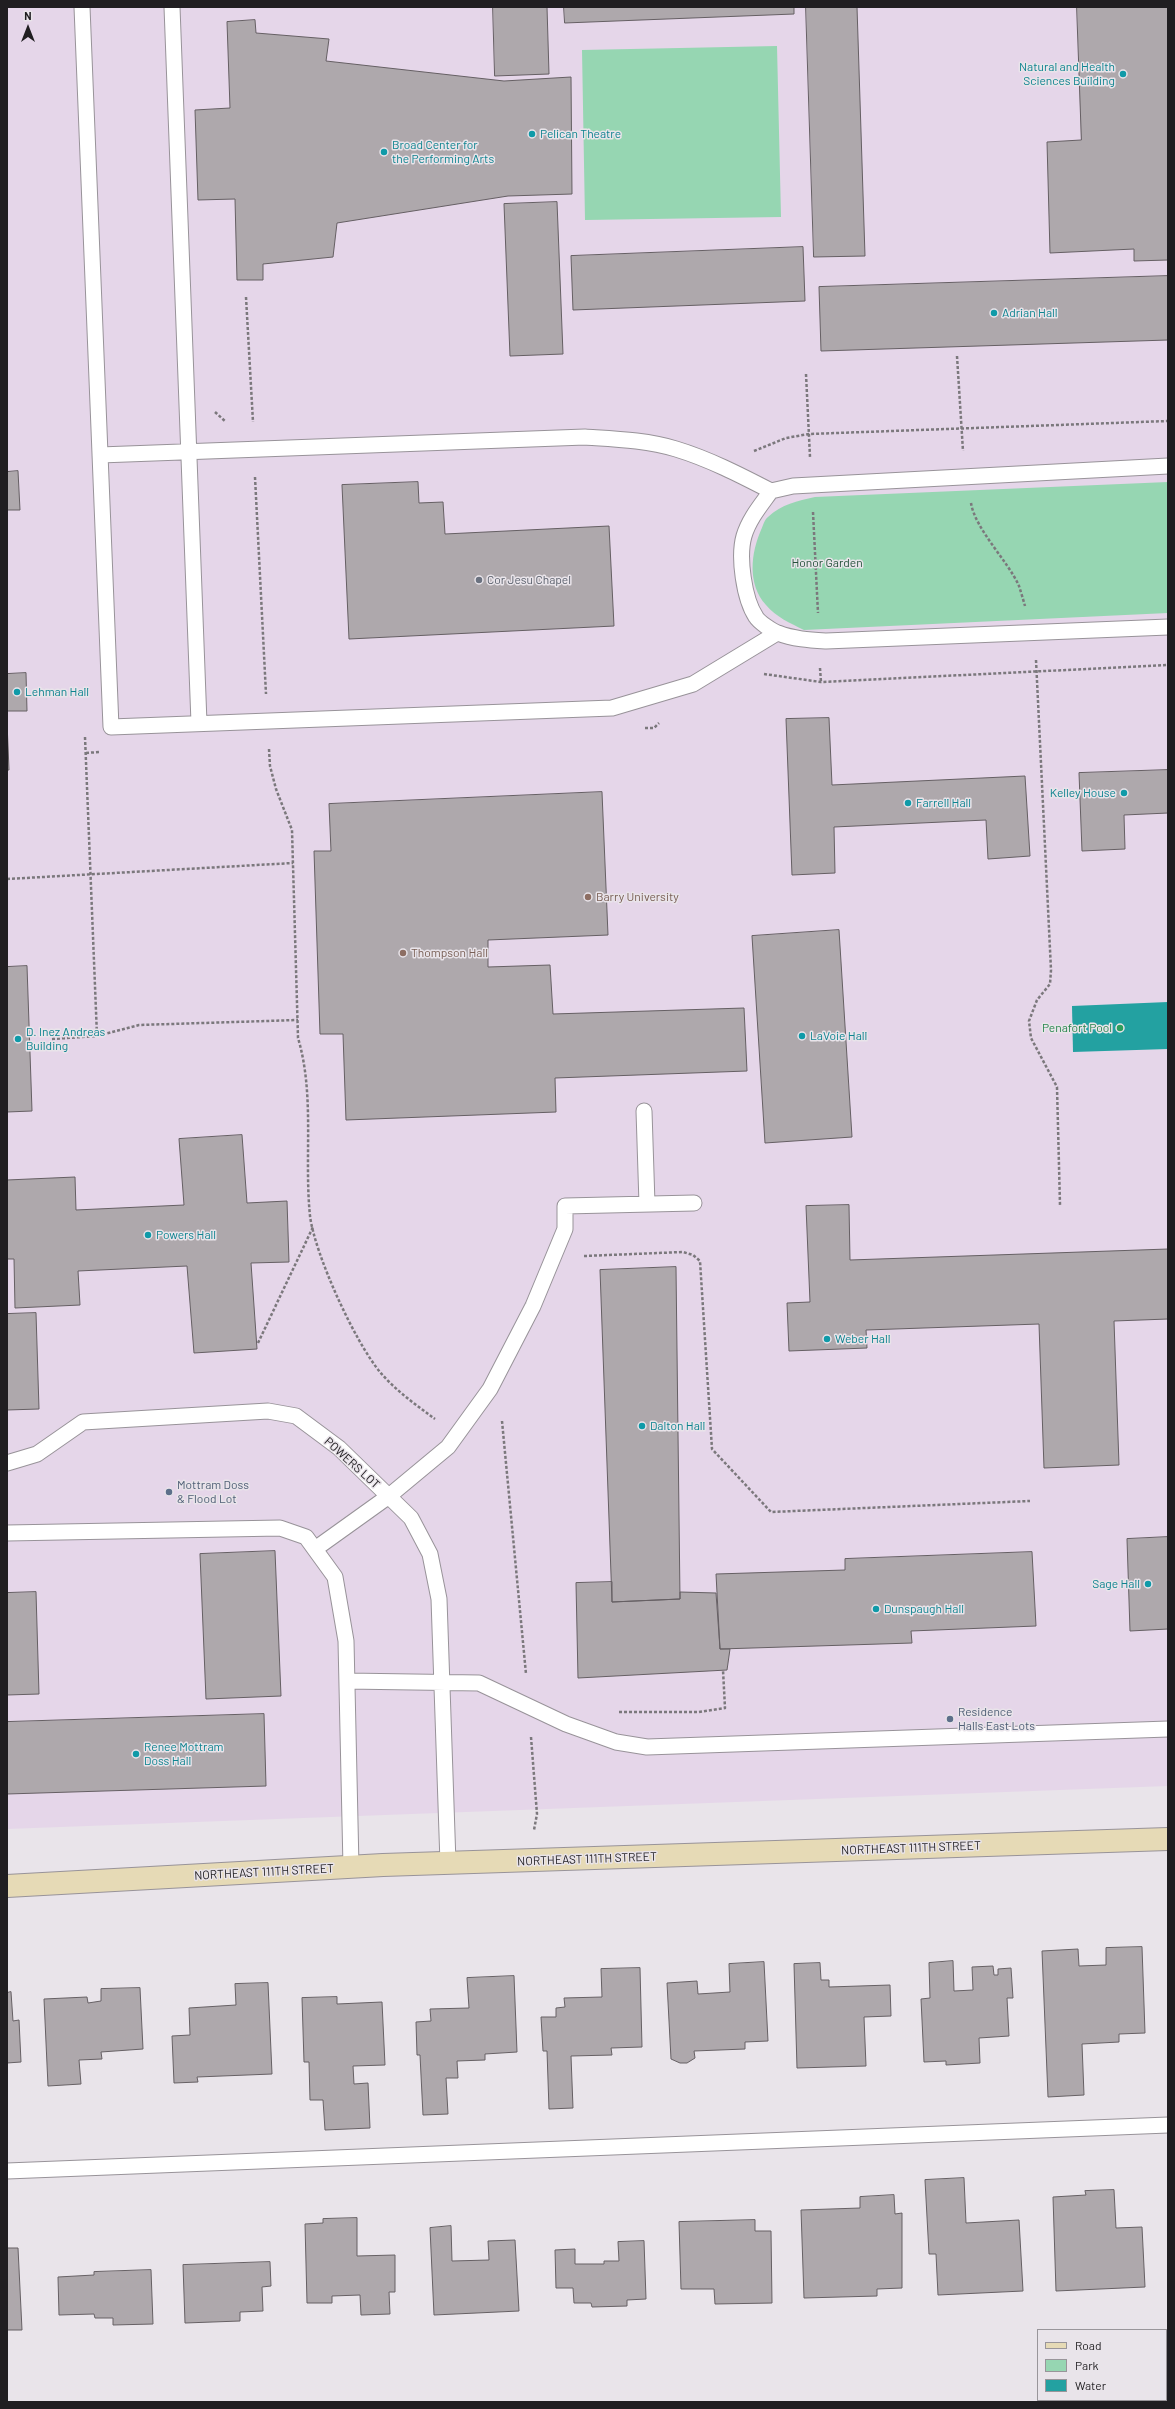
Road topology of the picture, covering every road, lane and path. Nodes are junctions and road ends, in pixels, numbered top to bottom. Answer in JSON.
{"nodes":[{"id":1,"x":82,"y":7,"type":"edge"},
{"id":2,"x":172,"y":7,"type":"edge"},
{"id":3,"x":246,"y":297,"type":"dead end"},
{"id":4,"x":957,"y":356,"type":"dead end"},
{"id":5,"x":806,"y":374,"type":"dead end"},
{"id":6,"x":214,"y":411,"type":"dead end"},
{"id":7,"x":1168,"y":421,"type":"edge"},
{"id":8,"x":229,"y":425,"type":"dead end"},
{"id":9,"x":960,"y":429,"type":"junction"},
{"id":10,"x":809,"y":434,"type":"junction"},
{"id":11,"x":746,"y":449,"type":"dead end"},
{"id":12,"x":253,"y":450,"type":"junction"},
{"id":13,"x":189,"y":452,"type":"junction"},
{"id":14,"x":100,"y":455,"type":"junction"},
{"id":15,"x":1168,"y":466,"type":"edge"},
{"id":16,"x":967,"y":476,"type":"junction"},
{"id":17,"x":812,"y":484,"type":"junction"},
{"id":18,"x":771,"y":491,"type":"junction"},
{"id":19,"x":1168,"y":627,"type":"edge"},
{"id":20,"x":1032,"y":632,"type":"junction"},
{"id":21,"x":777,"y":633,"type":"junction"},
{"id":22,"x":819,"y":640,"type":"junction"},
{"id":23,"x":821,"y":682,"type":"dead end"},
{"id":24,"x":267,"y":721,"type":"junction"},
{"id":25,"x":199,"y":723,"type":"junction"},
{"id":26,"x":293,"y":863,"type":"junction"},
{"id":27,"x":7,"y":879,"type":"edge"},
{"id":28,"x":97,"y":1036,"type":"dead end"},
{"id":29,"x":52,"y":1039,"type":"dead end"},
{"id":30,"x":644,"y":1111,"type":"dead end"},
{"id":31,"x":694,"y":1203,"type":"dead end"},
{"id":32,"x":647,"y":1204,"type":"junction"},
{"id":33,"x":1060,"y":1205,"type":"dead end"},
{"id":34,"x":313,"y":1226,"type":"junction"},
{"id":35,"x":553,"y":1257,"type":"junction"},
{"id":36,"x":258,"y":1343,"type":"dead end"},
{"id":37,"x":497,"y":1376,"type":"junction"},
{"id":38,"x":457,"y":1435,"type":"junction"},
{"id":39,"x":7,"y":1464,"type":"edge"},
{"id":40,"x":389,"y":1496,"type":"junction"},
{"id":41,"x":1030,"y":1501,"type":"dead end"},
{"id":42,"x":7,"y":1533,"type":"edge"},
{"id":43,"x":315,"y":1549,"type":"junction"},
{"id":44,"x":723,"y":1670,"type":"dead end"},
{"id":45,"x":347,"y":1681,"type":"junction"},
{"id":46,"x":442,"y":1683,"type":"junction"},
{"id":47,"x":528,"y":1706,"type":"junction"},
{"id":48,"x":618,"y":1712,"type":"dead end"},
{"id":49,"x":1168,"y":1729,"type":"edge"},
{"id":50,"x":533,"y":1832,"type":"dead end"},
{"id":51,"x":1168,"y":1839,"type":"edge"},
{"id":52,"x":448,"y":1863,"type":"junction"},
{"id":53,"x":351,"y":1867,"type":"junction"},
{"id":54,"x":7,"y":1886,"type":"edge"},
{"id":55,"x":1168,"y":2125,"type":"edge"},
{"id":56,"x":7,"y":2171,"type":"edge"}],
"edges":[{"from":1,"to":14,"type":"lane"},
{"from":2,"to":13,"type":"lane"},
{"from":3,"to":12,"type":"path"},
{"from":4,"to":9,"type":"path"},
{"from":5,"to":10,"type":"path"},
{"from":6,"to":8,"type":"path"},
{"from":7,"to":9,"type":"path"},
{"from":9,"to":10,"type":"path"},
{"from":9,"to":16,"type":"path"},
{"from":10,"to":11,"type":"path"},
{"from":10,"to":17,"type":"path"},
{"from":12,"to":13,"type":"lane"},
{"from":12,"to":18,"type":"lane"},
{"from":12,"to":24,"type":"path"},
{"from":13,"to":14,"type":"lane"},
{"from":13,"to":25,"type":"lane"},
{"from":14,"to":25,"type":"lane"},
{"from":15,"to":16,"type":"lane"},
{"from":16,"to":17,"type":"lane"},
{"from":16,"to":20,"type":"path"},
{"from":17,"to":18,"type":"lane"},
{"from":17,"to":22,"type":"path"},
{"from":18,"to":21,"type":"lane"},
{"from":19,"to":20,"type":"lane"},
{"from":20,"to":22,"type":"lane"},
{"from":20,"to":33,"type":"path"},
{"from":21,"to":22,"type":"lane"},
{"from":21,"to":24,"type":"lane"},
{"from":22,"to":23,"type":"path"},
{"from":24,"to":25,"type":"lane"},
{"from":24,"to":26,"type":"path"},
{"from":26,"to":27,"type":"path"},
{"from":26,"to":34,"type":"path"},
{"from":28,"to":29,"type":"path"},
{"from":30,"to":32,"type":"lane"},
{"from":31,"to":32,"type":"lane"},
{"from":32,"to":35,"type":"lane"},
{"from":34,"to":36,"type":"path"},
{"from":34,"to":38,"type":"path"},
{"from":35,"to":37,"type":"lane"},
{"from":35,"to":41,"type":"path"},
{"from":37,"to":38,"type":"lane"},
{"from":37,"to":47,"type":"path"},
{"from":38,"to":40,"type":"lane"},
{"from":39,"to":40,"type":"lane","name":"POWERS LOT"},
{"from":40,"to":43,"type":"lane"},
{"from":40,"to":46,"type":"lane","name":"POWERS LOT"},
{"from":42,"to":43,"type":"lane"},
{"from":43,"to":45,"type":"lane"},
{"from":44,"to":48,"type":"path"},
{"from":45,"to":46,"type":"lane"},
{"from":45,"to":53,"type":"lane"},
{"from":46,"to":47,"type":"lane"},
{"from":46,"to":52,"type":"lane","name":"POWERS LOT"},
{"from":47,"to":49,"type":"lane"},
{"from":47,"to":50,"type":"path"},
{"from":51,"to":52,"type":"street","name":"NORTHEAST 111TH STREET"},
{"from":52,"to":53,"type":"street","name":"NORTHEAST 111TH STREET"},
{"from":53,"to":54,"type":"street","name":"NORTHEAST 111TH STREET"},
{"from":55,"to":56,"type":"lane"}]}
